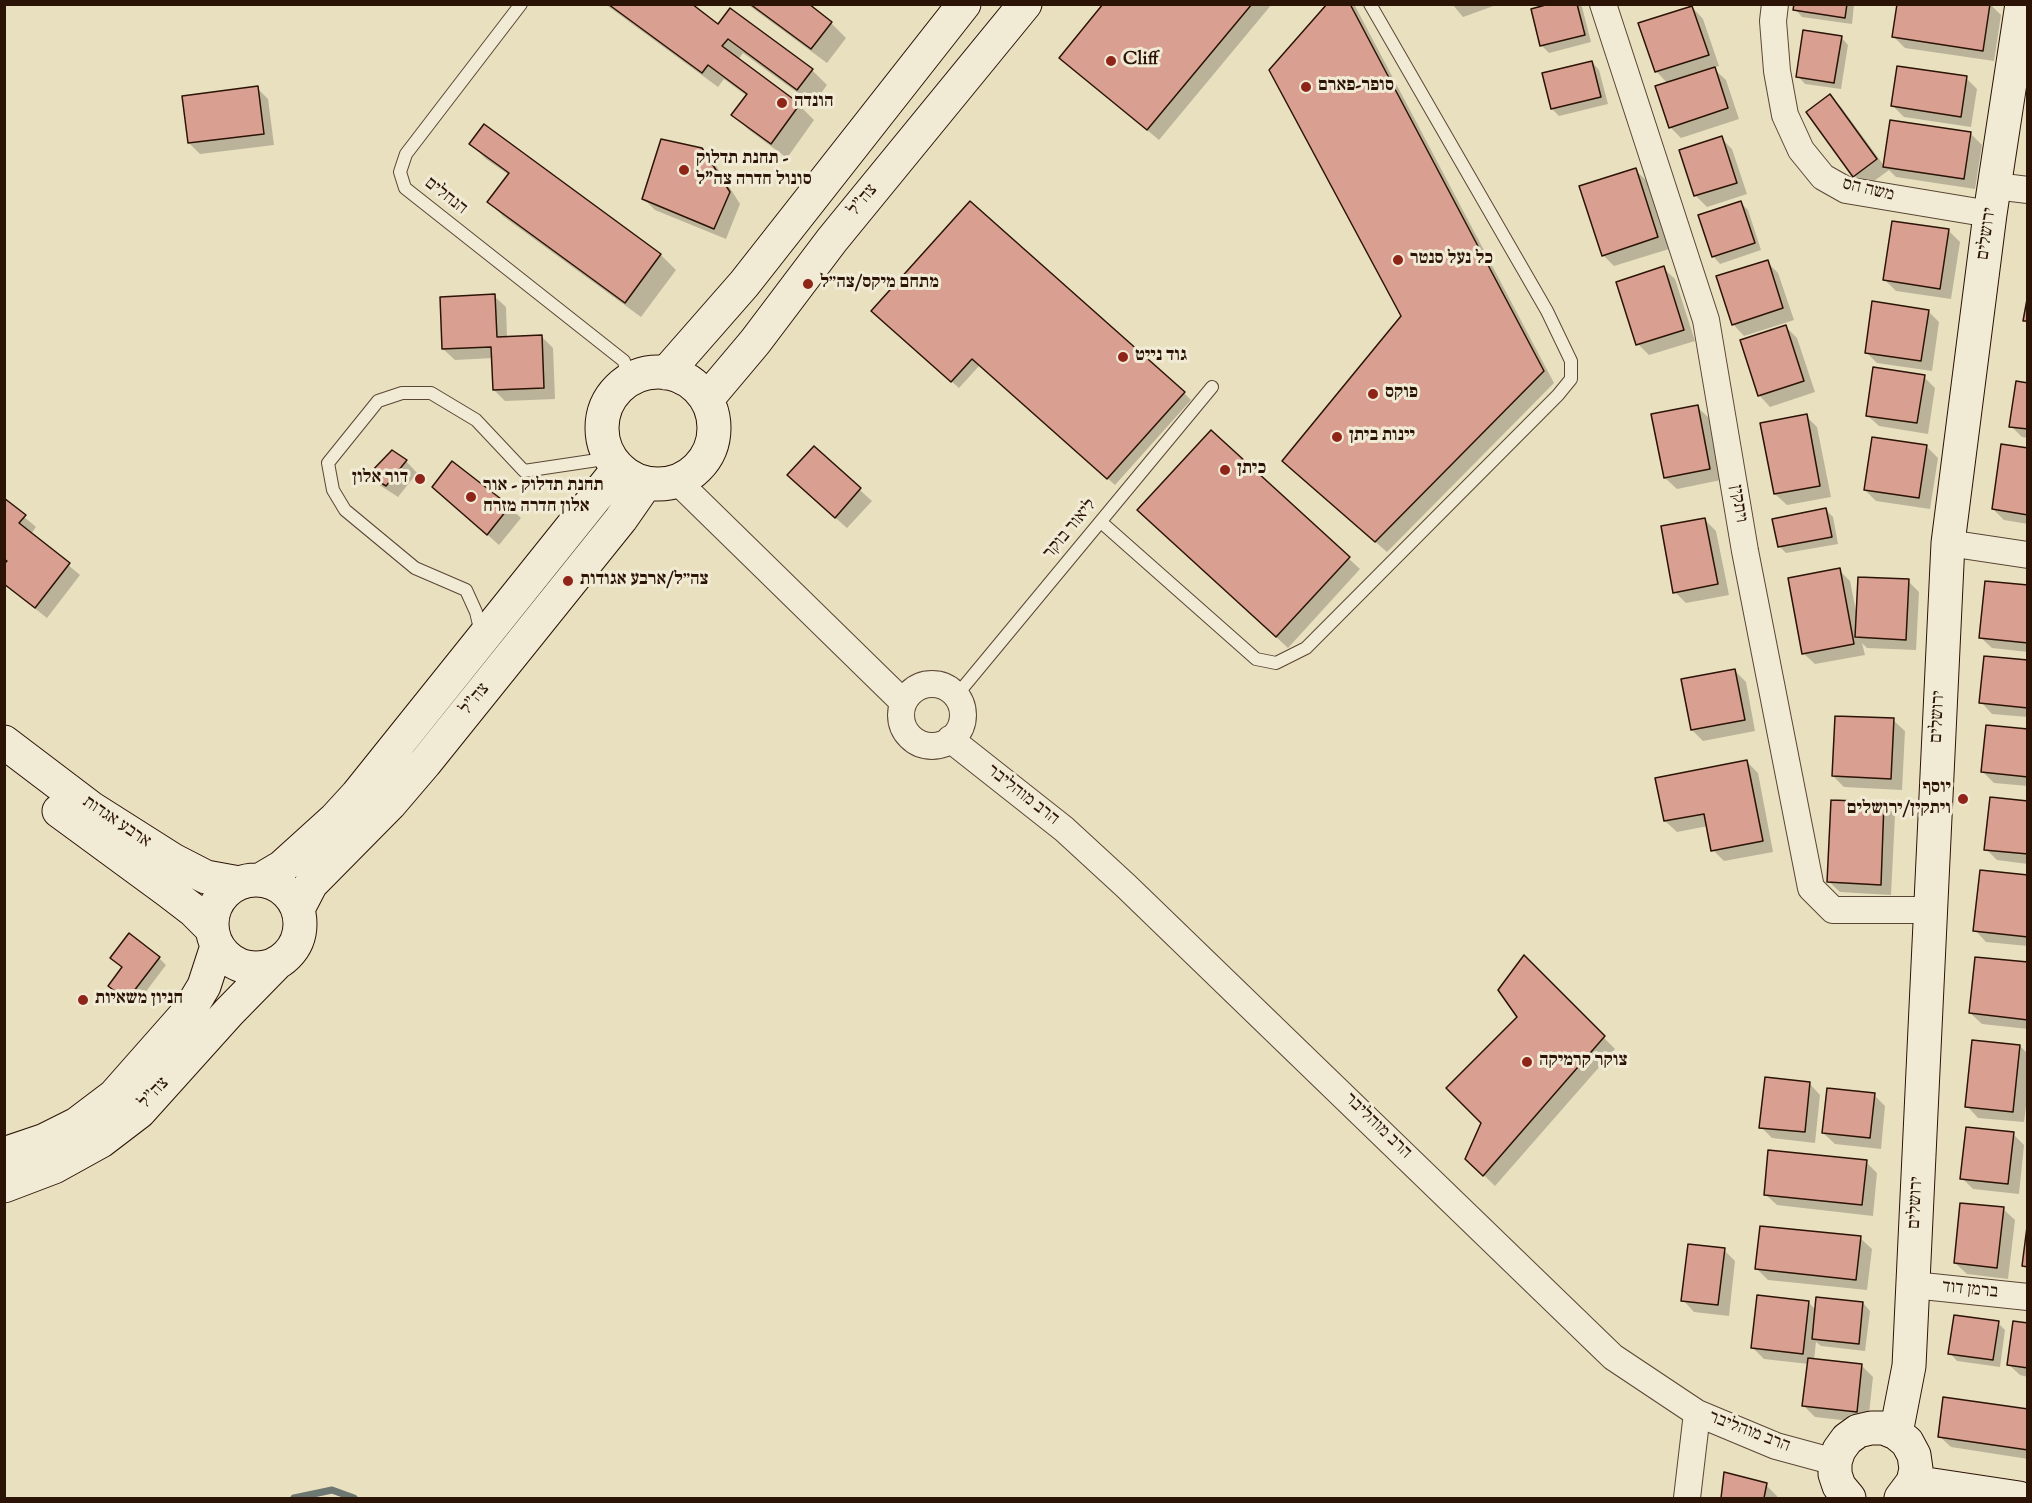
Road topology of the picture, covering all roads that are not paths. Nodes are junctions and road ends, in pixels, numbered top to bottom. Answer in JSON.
{"nodes":[{"id":1,"x":521,"y":4,"type":"edge"},
{"id":2,"x":964,"y":4,"type":"edge"},
{"id":3,"x":1024,"y":4,"type":"edge"},
{"id":4,"x":1370,"y":4,"type":"edge"},
{"id":5,"x":1603,"y":4,"type":"edge"},
{"id":6,"x":1775,"y":4,"type":"edge"},
{"id":7,"x":2022,"y":4,"type":"edge"},
{"id":8,"x":2028,"y":190,"type":"edge"},
{"id":9,"x":1992,"y":200,"type":"junction"},
{"id":10,"x":666,"y":373,"type":"junction"},
{"id":11,"x":627,"y":381,"type":"junction"},
{"id":12,"x":1212,"y":387,"type":"dead end"},
{"id":13,"x":707,"y":399,"type":"junction"},
{"id":14,"x":638,"y":472,"type":"junction"},
{"id":15,"x":1101,"y":522,"type":"junction"},
{"id":16,"x":1948,"y":543,"type":"junction"},
{"id":17,"x":2028,"y":555,"type":"edge"},
{"id":18,"x":482,"y":639,"type":"junction"},
{"id":19,"x":956,"y":696,"type":"junction"},
{"id":20,"x":903,"y":702,"type":"junction"},
{"id":21,"x":950,"y":739,"type":"junction"},
{"id":22,"x":4,"y":742,"type":"edge"},
{"id":23,"x":4,"y":770,"type":"edge"},
{"id":24,"x":250,"y":882,"type":"junction"},
{"id":25,"x":298,"y":909,"type":"junction"},
{"id":26,"x":1930,"y":910,"type":"junction"},
{"id":27,"x":214,"y":938,"type":"junction"},
{"id":28,"x":277,"y":963,"type":"junction"},
{"id":29,"x":4,"y":1154,"type":"edge"},
{"id":30,"x":4,"y":1186,"type":"edge"},
{"id":31,"x":1913,"y":1285,"type":"junction"},
{"id":32,"x":2028,"y":1297,"type":"edge"},
{"id":33,"x":1697,"y":1413,"type":"junction"},
{"id":34,"x":1896,"y":1433,"type":"junction"},
{"id":35,"x":1835,"y":1462,"type":"junction"},
{"id":36,"x":1907,"y":1490,"type":"edge"},
{"id":37,"x":1687,"y":1498,"type":"edge"},
{"id":38,"x":1849,"y":1498,"type":"edge"},
{"id":39,"x":2019,"y":1498,"type":"edge"}],
"edges":[{"from":1,"to":11,"type":"lane","name":"הנחלים"},
{"from":2,"to":10,"type":"main road"},
{"from":3,"to":13,"type":"main road","name":"צה\"ל"},
{"from":4,"to":15,"type":"lane"},
{"from":5,"to":26,"type":"street","name":"ויתקין"},
{"from":6,"to":9,"type":"street","name":"משה הס"},
{"from":7,"to":9,"type":"main road","name":"ירושלים"},
{"from":8,"to":9,"type":"street","name":"משה הס"},
{"from":9,"to":16,"type":"main road","name":"ירושלים"},
{"from":10,"to":11,"type":"main road"},
{"from":10,"to":13,"type":"main road"},
{"from":11,"to":14,"type":"main road"},
{"from":12,"to":15,"type":"lane","name":"ליאור בוקר"},
{"from":13,"to":14,"type":"main road"},
{"from":14,"to":18,"type":"main road","name":"צה\"ל"},
{"from":14,"to":18,"type":"lane"},
{"from":14,"to":20,"type":"street"},
{"from":14,"to":25,"type":"main road","name":"צה\"ל"},
{"from":15,"to":19,"type":"lane","name":"ליאור בוקר"},
{"from":16,"to":17,"type":"street"},
{"from":16,"to":26,"type":"main road","name":"ירושלים"},
{"from":18,"to":24,"type":"main road","name":"צה\"ל"},
{"from":19,"to":20,"type":"street"},
{"from":19,"to":21,"type":"street"},
{"from":20,"to":21,"type":"street"},
{"from":21,"to":33,"type":"street","name":"הרב מוהליבר"},
{"from":22,"to":24,"type":"main road","name":"ארבע אגדות"},
{"from":23,"to":27,"type":"main road","name":"ארבע אגדות"},
{"from":24,"to":25,"type":"main road"},
{"from":24,"to":27,"type":"main road"},
{"from":25,"to":28,"type":"main road"},
{"from":26,"to":31,"type":"main road","name":"ירושלים"},
{"from":27,"to":28,"type":"main road"},
{"from":27,"to":29,"type":"main road","name":"צה\"ל"},
{"from":28,"to":30,"type":"main road","name":"צה\"ל"},
{"from":31,"to":32,"type":"street","name":"ברמן דוד"},
{"from":31,"to":34,"type":"main road","name":"ירושלים"},
{"from":33,"to":35,"type":"street","name":"הרב מוהליבר"},
{"from":33,"to":37,"type":"street"},
{"from":34,"to":35,"type":"main road"},
{"from":34,"to":36,"type":"main road"},
{"from":35,"to":38,"type":"main road"},
{"from":36,"to":39,"type":"main road"}]}
